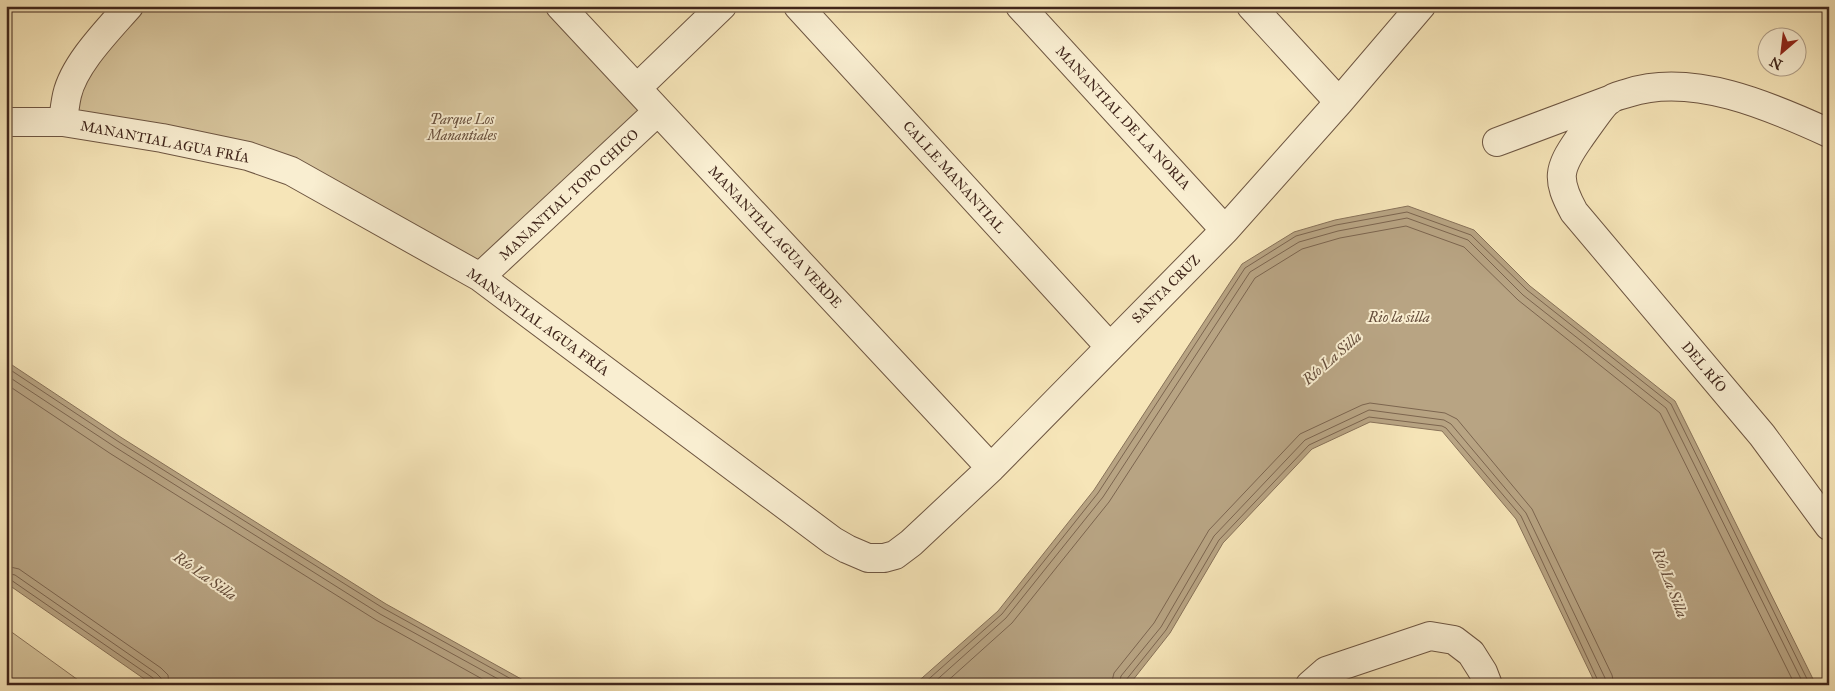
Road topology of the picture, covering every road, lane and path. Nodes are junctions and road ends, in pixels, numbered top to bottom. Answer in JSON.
{"nodes":[{"id":1,"x":129,"y":6,"type":"edge"},
{"id":2,"x":560,"y":6,"type":"edge"},
{"id":3,"x":722,"y":6,"type":"edge"},
{"id":4,"x":798,"y":6,"type":"edge"},
{"id":5,"x":1020,"y":6,"type":"edge"},
{"id":6,"x":1251,"y":6,"type":"edge"},
{"id":7,"x":1420,"y":6,"type":"edge"},
{"id":8,"x":637,"y":88,"type":"junction"},
{"id":9,"x":1609,"y":100,"type":"junction"},
{"id":10,"x":1339,"y":102,"type":"junction"},
{"id":11,"x":657,"y":112,"type":"junction"},
{"id":12,"x":6,"y":122,"type":"edge"},
{"id":13,"x":63,"y":122,"type":"junction"},
{"id":14,"x":1829,"y":133,"type":"edge"},
{"id":15,"x":1497,"y":142,"type":"dead end"},
{"id":16,"x":1225,"y":230,"type":"junction"},
{"id":17,"x":480,"y":278,"type":"junction"},
{"id":18,"x":1110,"y":347,"type":"junction"},
{"id":19,"x":991,"y":468,"type":"junction"},
{"id":20,"x":1829,"y":526,"type":"edge"},
{"id":21,"x":895,"y":556,"type":"joint"},
{"id":22,"x":1310,"y":685,"type":"edge"},
{"id":23,"x":1488,"y":685,"type":"edge"}],
"edges":[{"from":1,"to":13,"type":"street"},
{"from":2,"to":8,"type":"street","name":"MANANTIAL AGUA VERDE"},
{"from":3,"to":8,"type":"street"},
{"from":4,"to":18,"type":"street","name":"CALLE MANANTIAL"},
{"from":5,"to":16,"type":"street","name":"MANANTIAL DE LA NORIA"},
{"from":6,"to":10,"type":"street"},
{"from":7,"to":10,"type":"street","name":"SANTA CRUZ"},
{"from":8,"to":11,"type":"street","name":"MANANTIAL AGUA VERDE"},
{"from":9,"to":14,"type":"street"},
{"from":9,"to":15,"type":"street"},
{"from":9,"to":20,"type":"street","name":"DEL RÍO"},
{"from":10,"to":16,"type":"street","name":"SANTA CRUZ"},
{"from":11,"to":17,"type":"street","name":"MANANTIAL TOPO CHICO"},
{"from":11,"to":19,"type":"street","name":"MANANTIAL AGUA VERDE"},
{"from":12,"to":13,"type":"street","name":"MANANTIAL AGUA FRÍA"},
{"from":13,"to":17,"type":"street","name":"MANANTIAL AGUA FRÍA"},
{"from":16,"to":18,"type":"street","name":"SANTA CRUZ"},
{"from":17,"to":21,"type":"street","name":"MANANTIAL AGUA FRÍA"},
{"from":18,"to":19,"type":"street","name":"SANTA CRUZ"},
{"from":19,"to":21,"type":"street","name":"SANTA CRUZ"},
{"from":22,"to":23,"type":"street"}]}
